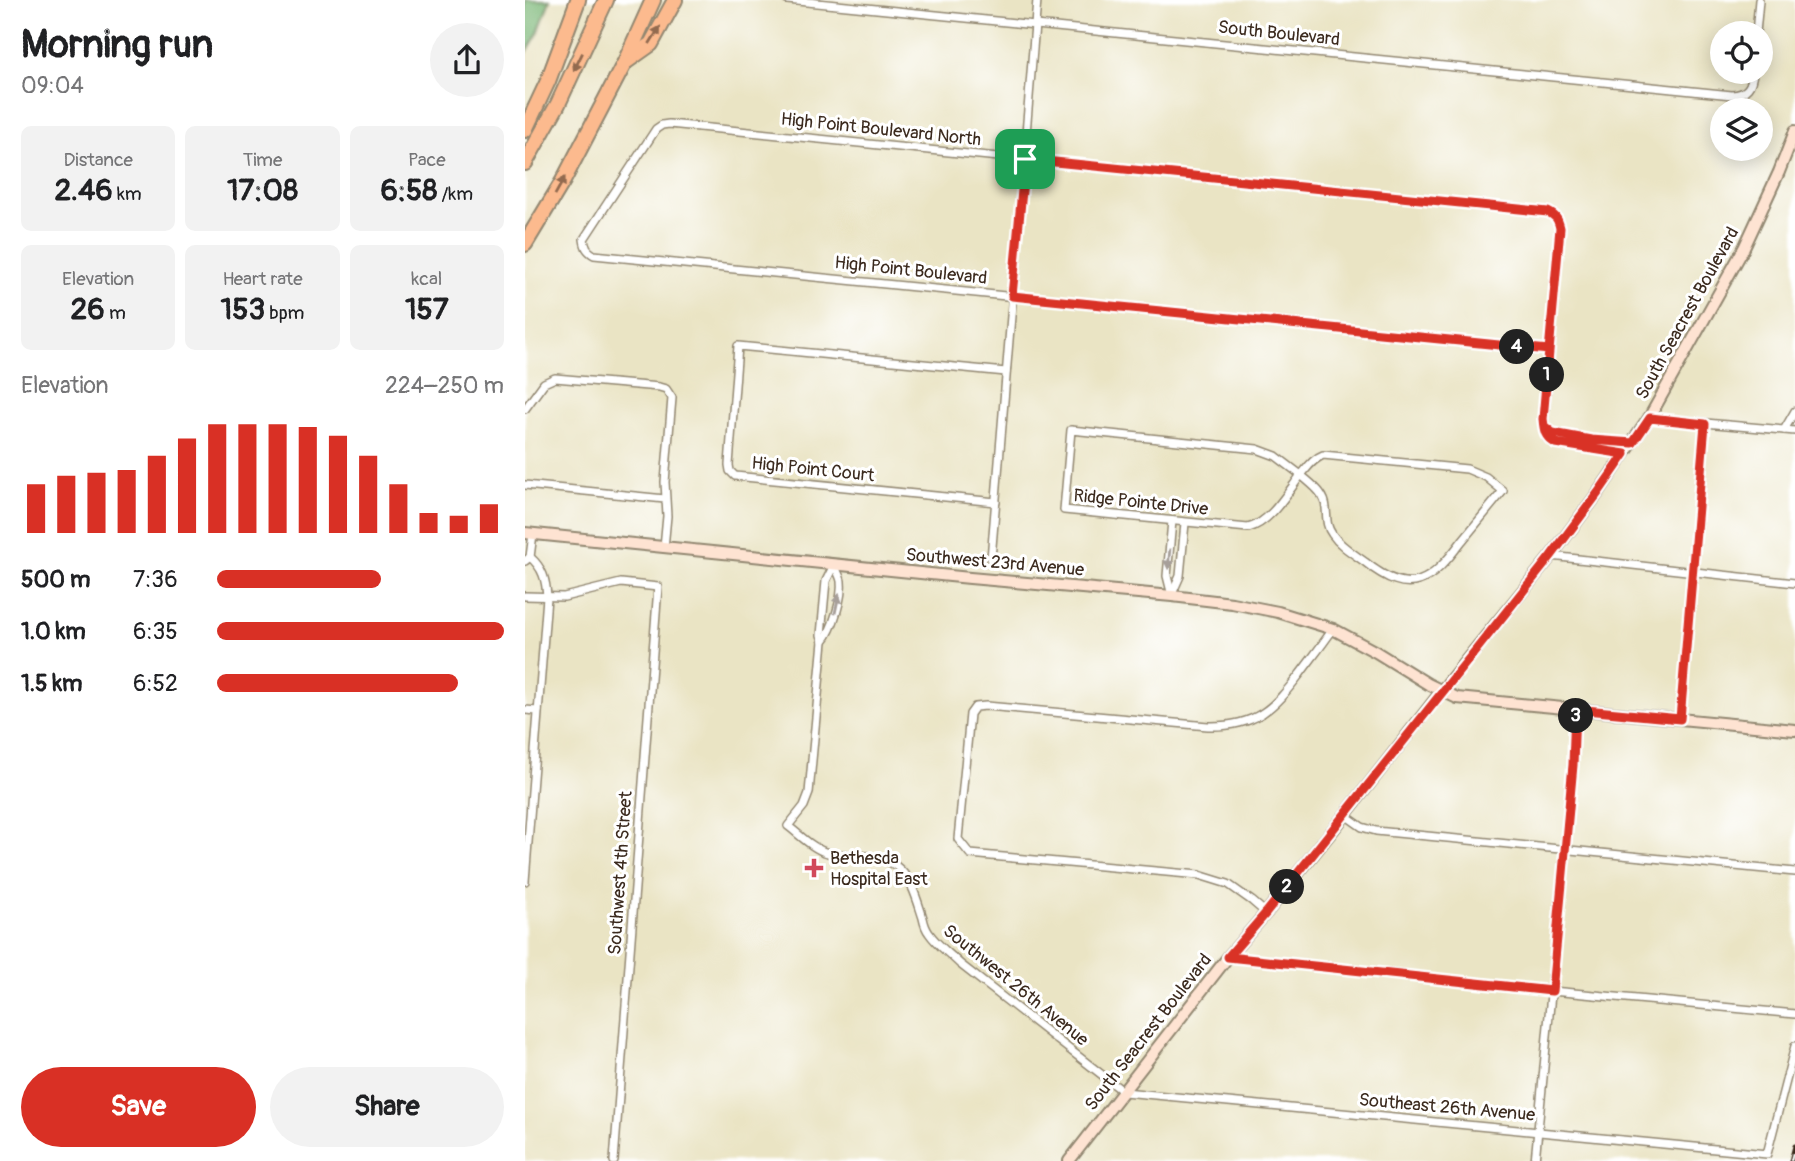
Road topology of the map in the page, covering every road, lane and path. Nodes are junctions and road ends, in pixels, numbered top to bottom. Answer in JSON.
{"nodes":[{"id":1,"x":577,"y":0,"type":"edge"},
{"id":2,"x":606,"y":0,"type":"edge"},
{"id":3,"x":653,"y":0,"type":"edge"},
{"id":4,"x":675,"y":0,"type":"edge"},
{"id":5,"x":787,"y":0,"type":"edge"},
{"id":6,"x":1037,"y":0,"type":"edge"},
{"id":7,"x":1759,"y":0,"type":"edge"},
{"id":8,"x":1757,"y":21,"type":"edge"},
{"id":9,"x":1035,"y":24,"type":"junction"},
{"id":10,"x":625,"y":62,"type":"junction"},
{"id":11,"x":1751,"y":84,"type":"edge"},
{"id":12,"x":662,"y":125,"type":"joint"},
{"id":13,"x":525,"y":130,"type":"edge"},
{"id":14,"x":1795,"y":131,"type":"edge"},
{"id":15,"x":1025,"y":159,"type":"junction"},
{"id":16,"x":525,"y":163,"type":"edge"},
{"id":17,"x":525,"y":244,"type":"edge"},
{"id":18,"x":1012,"y":296,"type":"junction"},
{"id":19,"x":1549,"y":350,"type":"junction"},
{"id":20,"x":1006,"y":372,"type":"junction"},
{"id":21,"x":525,"y":409,"type":"edge"},
{"id":22,"x":1795,"y":411,"type":"edge"},
{"id":23,"x":1650,"y":418,"type":"junction"},
{"id":24,"x":1705,"y":424,"type":"junction"},
{"id":25,"x":1544,"y":426,"type":"junction"},
{"id":26,"x":1784,"y":430,"type":"junction"},
{"id":27,"x":1795,"y":432,"type":"edge"},
{"id":28,"x":1633,"y":443,"type":"junction"},
{"id":29,"x":1625,"y":454,"type":"junction"},
{"id":30,"x":1301,"y":475,"type":"junction"},
{"id":31,"x":525,"y":485,"type":"edge"},
{"id":32,"x":665,"y":499,"type":"junction"},
{"id":33,"x":996,"y":502,"type":"junction"},
{"id":34,"x":1172,"y":522,"type":"junction"},
{"id":35,"x":1185,"y":523,"type":"junction"},
{"id":36,"x":529,"y":533,"type":"edge"},
{"id":37,"x":664,"y":548,"type":"junction"},
{"id":38,"x":1551,"y":556,"type":"junction"},
{"id":39,"x":528,"y":559,"type":"edge"},
{"id":40,"x":991,"y":559,"type":"dead end"},
{"id":41,"x":834,"y":565,"type":"junction"},
{"id":42,"x":1693,"y":572,"type":"junction"},
{"id":43,"x":1795,"y":583,"type":"edge"},
{"id":44,"x":525,"y":596,"type":"edge"},
{"id":45,"x":1172,"y":596,"type":"junction"},
{"id":46,"x":547,"y":597,"type":"junction"},
{"id":47,"x":1333,"y":629,"type":"junction"},
{"id":48,"x":823,"y":641,"type":"junction"},
{"id":49,"x":1443,"y":691,"type":"junction"},
{"id":50,"x":1575,"y":709,"type":"junction"},
{"id":51,"x":525,"y":710,"type":"edge"},
{"id":52,"x":538,"y":711,"type":"junction"},
{"id":53,"x":1680,"y":719,"type":"junction"},
{"id":54,"x":1795,"y":730,"type":"edge"},
{"id":55,"x":1345,"y":815,"type":"junction"},
{"id":56,"x":527,"y":820,"type":"edge"},
{"id":57,"x":1565,"y":850,"type":"junction"},
{"id":58,"x":1795,"y":872,"type":"edge"},
{"id":59,"x":525,"y":881,"type":"edge"},
{"id":60,"x":1266,"y":913,"type":"junction"},
{"id":61,"x":1228,"y":957,"type":"junction"},
{"id":62,"x":1552,"y":991,"type":"junction"},
{"id":63,"x":1795,"y":1014,"type":"edge"},
{"id":64,"x":1795,"y":1046,"type":"edge"},
{"id":65,"x":1124,"y":1092,"type":"junction"},
{"id":66,"x":1538,"y":1132,"type":"junction"},
{"id":67,"x":1075,"y":1159,"type":"edge"},
{"id":68,"x":614,"y":1161,"type":"edge"},
{"id":69,"x":1535,"y":1161,"type":"edge"}],
"edges":[{"from":1,"to":13,"type":"highway"},
{"from":2,"to":16,"type":"highway","one_way":true},
{"from":3,"to":10,"type":"highway"},
{"from":10,"to":4,"type":"highway","one_way":true},
{"from":5,"to":9,"type":"street","name":"South Boulevard"},
{"from":6,"to":9,"type":"street"},
{"from":7,"to":8,"type":"street"},
{"from":9,"to":11,"type":"street","name":"South Boulevard"},
{"from":9,"to":15,"type":"street"},
{"from":17,"to":10,"type":"highway","one_way":true},
{"from":12,"to":15,"type":"street","name":"High Point Boulevard North"},
{"from":12,"to":18,"type":"street","name":"High Point Boulevard"},
{"from":14,"to":23,"type":"street","name":"South Seacrest Boulevard"},
{"from":15,"to":18,"type":"street"},
{"from":15,"to":19,"type":"street","name":"High Point Boulevard North"},
{"from":18,"to":19,"type":"street","name":"High Point Boulevard"},
{"from":18,"to":20,"type":"street"},
{"from":19,"to":25,"type":"street","name":"High Point Boulevard North"},
{"from":20,"to":33,"type":"street"},
{"from":20,"to":33,"type":"street","name":"High Point Court"},
{"from":21,"to":32,"type":"street"},
{"from":22,"to":26,"type":"street"},
{"from":23,"to":24,"type":"street"},
{"from":23,"to":28,"type":"street","name":"South Seacrest Boulevard"},
{"from":24,"to":26,"type":"street"},
{"from":24,"to":42,"type":"street"},
{"from":25,"to":28,"type":"street"},
{"from":25,"to":29,"type":"street"},
{"from":26,"to":27,"type":"street"},
{"from":28,"to":29,"type":"street","name":"South Seacrest Boulevard"},
{"from":29,"to":38,"type":"street","name":"South Seacrest Boulevard"},
{"from":30,"to":30,"type":"street","name":"Ridge Pointe Drive"},
{"from":30,"to":34,"type":"street","name":"Ridge Pointe Drive"},
{"from":30,"to":35,"type":"street","name":"Ridge Pointe Drive"},
{"from":31,"to":32,"type":"street"},
{"from":32,"to":37,"type":"street"},
{"from":33,"to":40,"type":"street"},
{"from":34,"to":35,"type":"street","name":"Ridge Pointe Drive"},
{"from":34,"to":45,"type":"street","one_way":true},
{"from":35,"to":45,"type":"street"},
{"from":36,"to":37,"type":"street","name":"Southwest 23rd Avenue"},
{"from":36,"to":39,"type":"street"},
{"from":37,"to":41,"type":"street","name":"Southwest 23rd Avenue"},
{"from":38,"to":42,"type":"street"},
{"from":38,"to":49,"type":"street","name":"South Seacrest Boulevard"},
{"from":39,"to":46,"type":"street"},
{"from":41,"to":45,"type":"street","name":"Southwest 23rd Avenue"},
{"from":41,"to":48,"type":"street","name":"Southwest 26th Avenue"},
{"from":48,"to":41,"type":"street","name":"Southwest 26th Avenue","one_way":true},
{"from":42,"to":43,"type":"street"},
{"from":42,"to":53,"type":"street"},
{"from":44,"to":46,"type":"street"},
{"from":45,"to":47,"type":"street","name":"Southwest 23rd Avenue"},
{"from":46,"to":52,"type":"street"},
{"from":46,"to":68,"type":"street","name":"Southwest 4th Street"},
{"from":47,"to":49,"type":"street","name":"Southwest 23rd Avenue"},
{"from":47,"to":60,"type":"street"},
{"from":48,"to":65,"type":"street","name":"Southwest 26th Avenue"},
{"from":49,"to":50,"type":"street","name":"Southwest 23rd Avenue"},
{"from":49,"to":55,"type":"street","name":"South Seacrest Boulevard"},
{"from":50,"to":53,"type":"street","name":"Southwest 23rd Avenue"},
{"from":50,"to":57,"type":"street"},
{"from":51,"to":52,"type":"street"},
{"from":52,"to":56,"type":"street"},
{"from":53,"to":54,"type":"street","name":"Southwest 23rd Avenue"},
{"from":55,"to":57,"type":"street"},
{"from":55,"to":60,"type":"street","name":"South Seacrest Boulevard"},
{"from":56,"to":59,"type":"street"},
{"from":57,"to":58,"type":"street"},
{"from":57,"to":62,"type":"street"},
{"from":60,"to":61,"type":"street","name":"South Seacrest Boulevard"},
{"from":61,"to":62,"type":"street"},
{"from":61,"to":65,"type":"street","name":"South Seacrest Boulevard"},
{"from":62,"to":63,"type":"street"},
{"from":62,"to":66,"type":"street"},
{"from":64,"to":66,"type":"street","name":"Southeast 26th Avenue"},
{"from":65,"to":66,"type":"street","name":"Southeast 26th Avenue"},
{"from":65,"to":67,"type":"street","name":"South Seacrest Boulevard"},
{"from":66,"to":69,"type":"street"}]}
